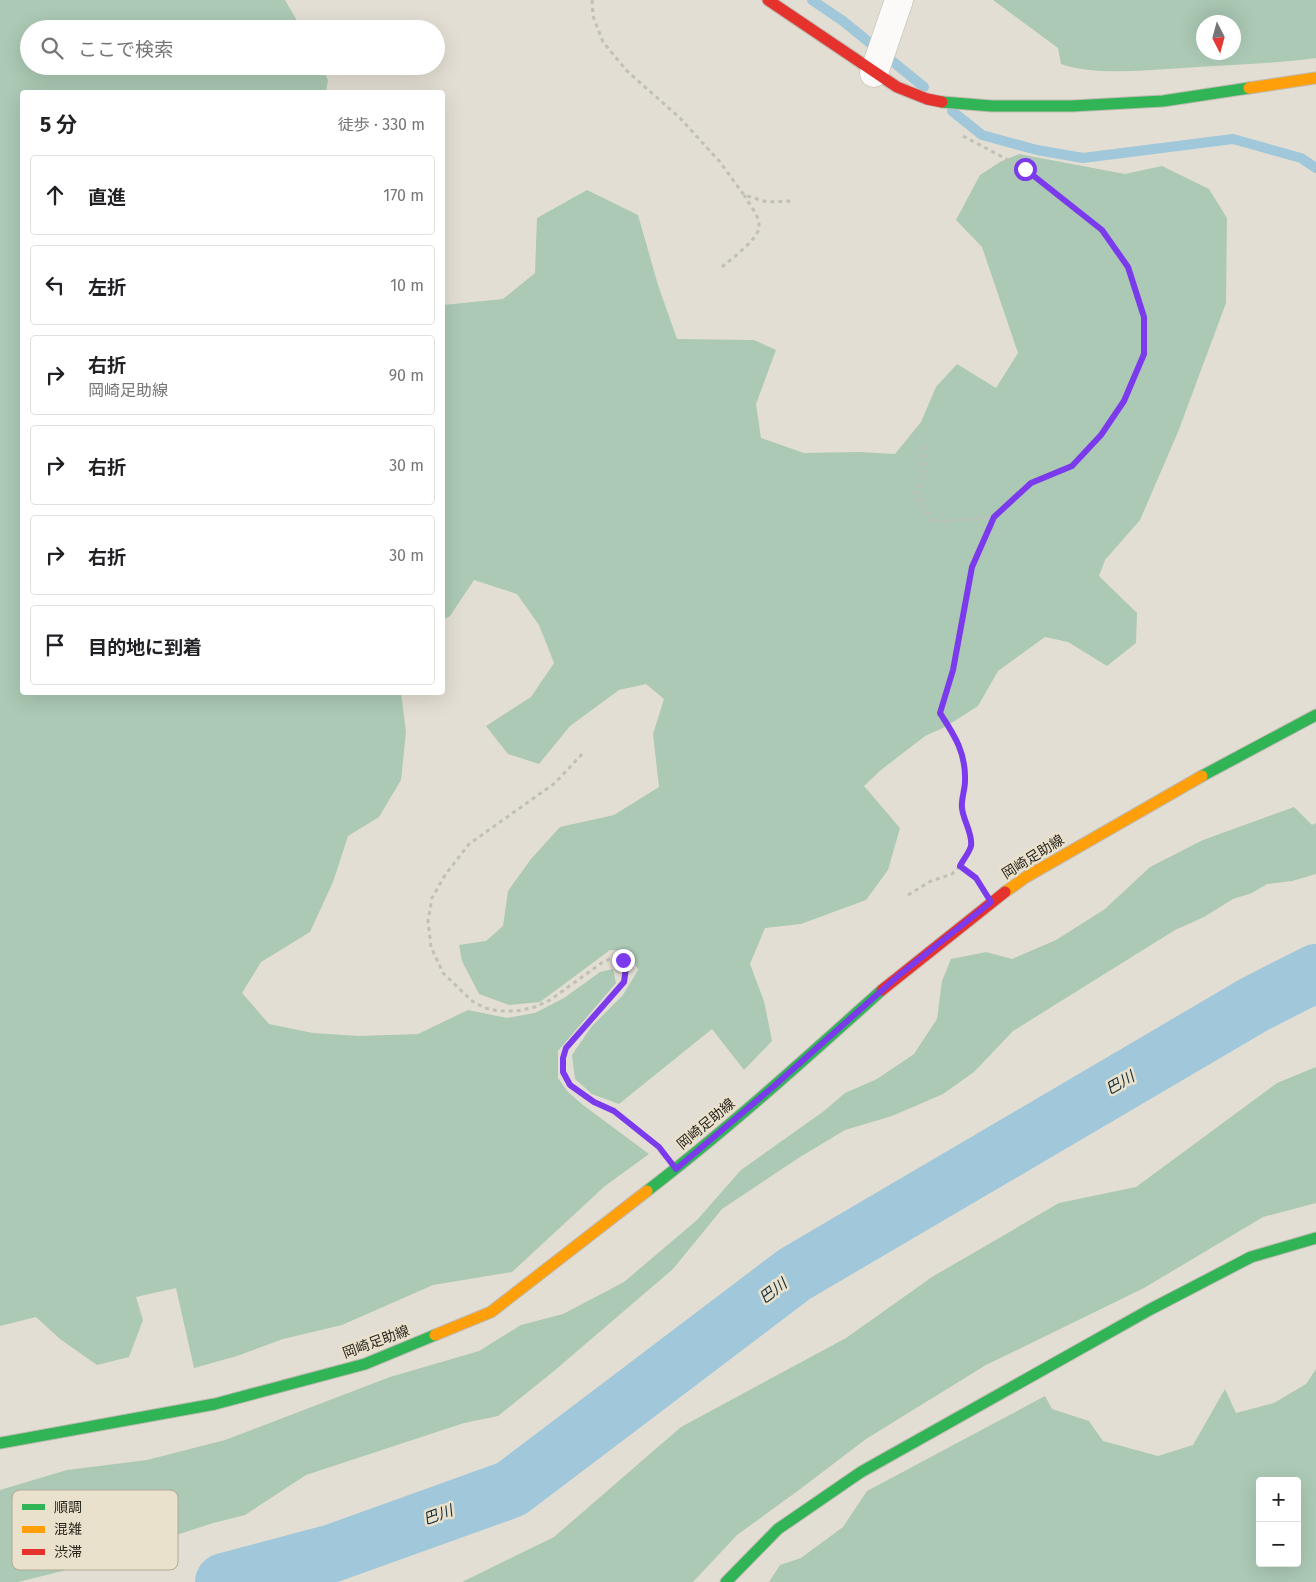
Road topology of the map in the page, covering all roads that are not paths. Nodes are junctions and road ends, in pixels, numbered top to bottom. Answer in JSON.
{"nodes":[{"id":1,"x":768,"y":0,"type":"edge"},
{"id":2,"x":899,"y":0,"type":"edge"},
{"id":3,"x":874,"y":73,"type":"junction"},
{"id":4,"x":1316,"y":78,"type":"edge"},
{"id":5,"x":1316,"y":715,"type":"edge"},
{"id":6,"x":1316,"y":1238,"type":"edge"},
{"id":7,"x":0,"y":1443,"type":"edge"},
{"id":8,"x":726,"y":1582,"type":"edge"}],
"edges":[{"from":1,"to":3,"type":"main road"},
{"from":2,"to":3,"type":"street"},
{"from":3,"to":4,"type":"main road"},
{"from":5,"to":7,"type":"main road","name":"岡崎足助線"},
{"from":6,"to":8,"type":"main road"}]}
